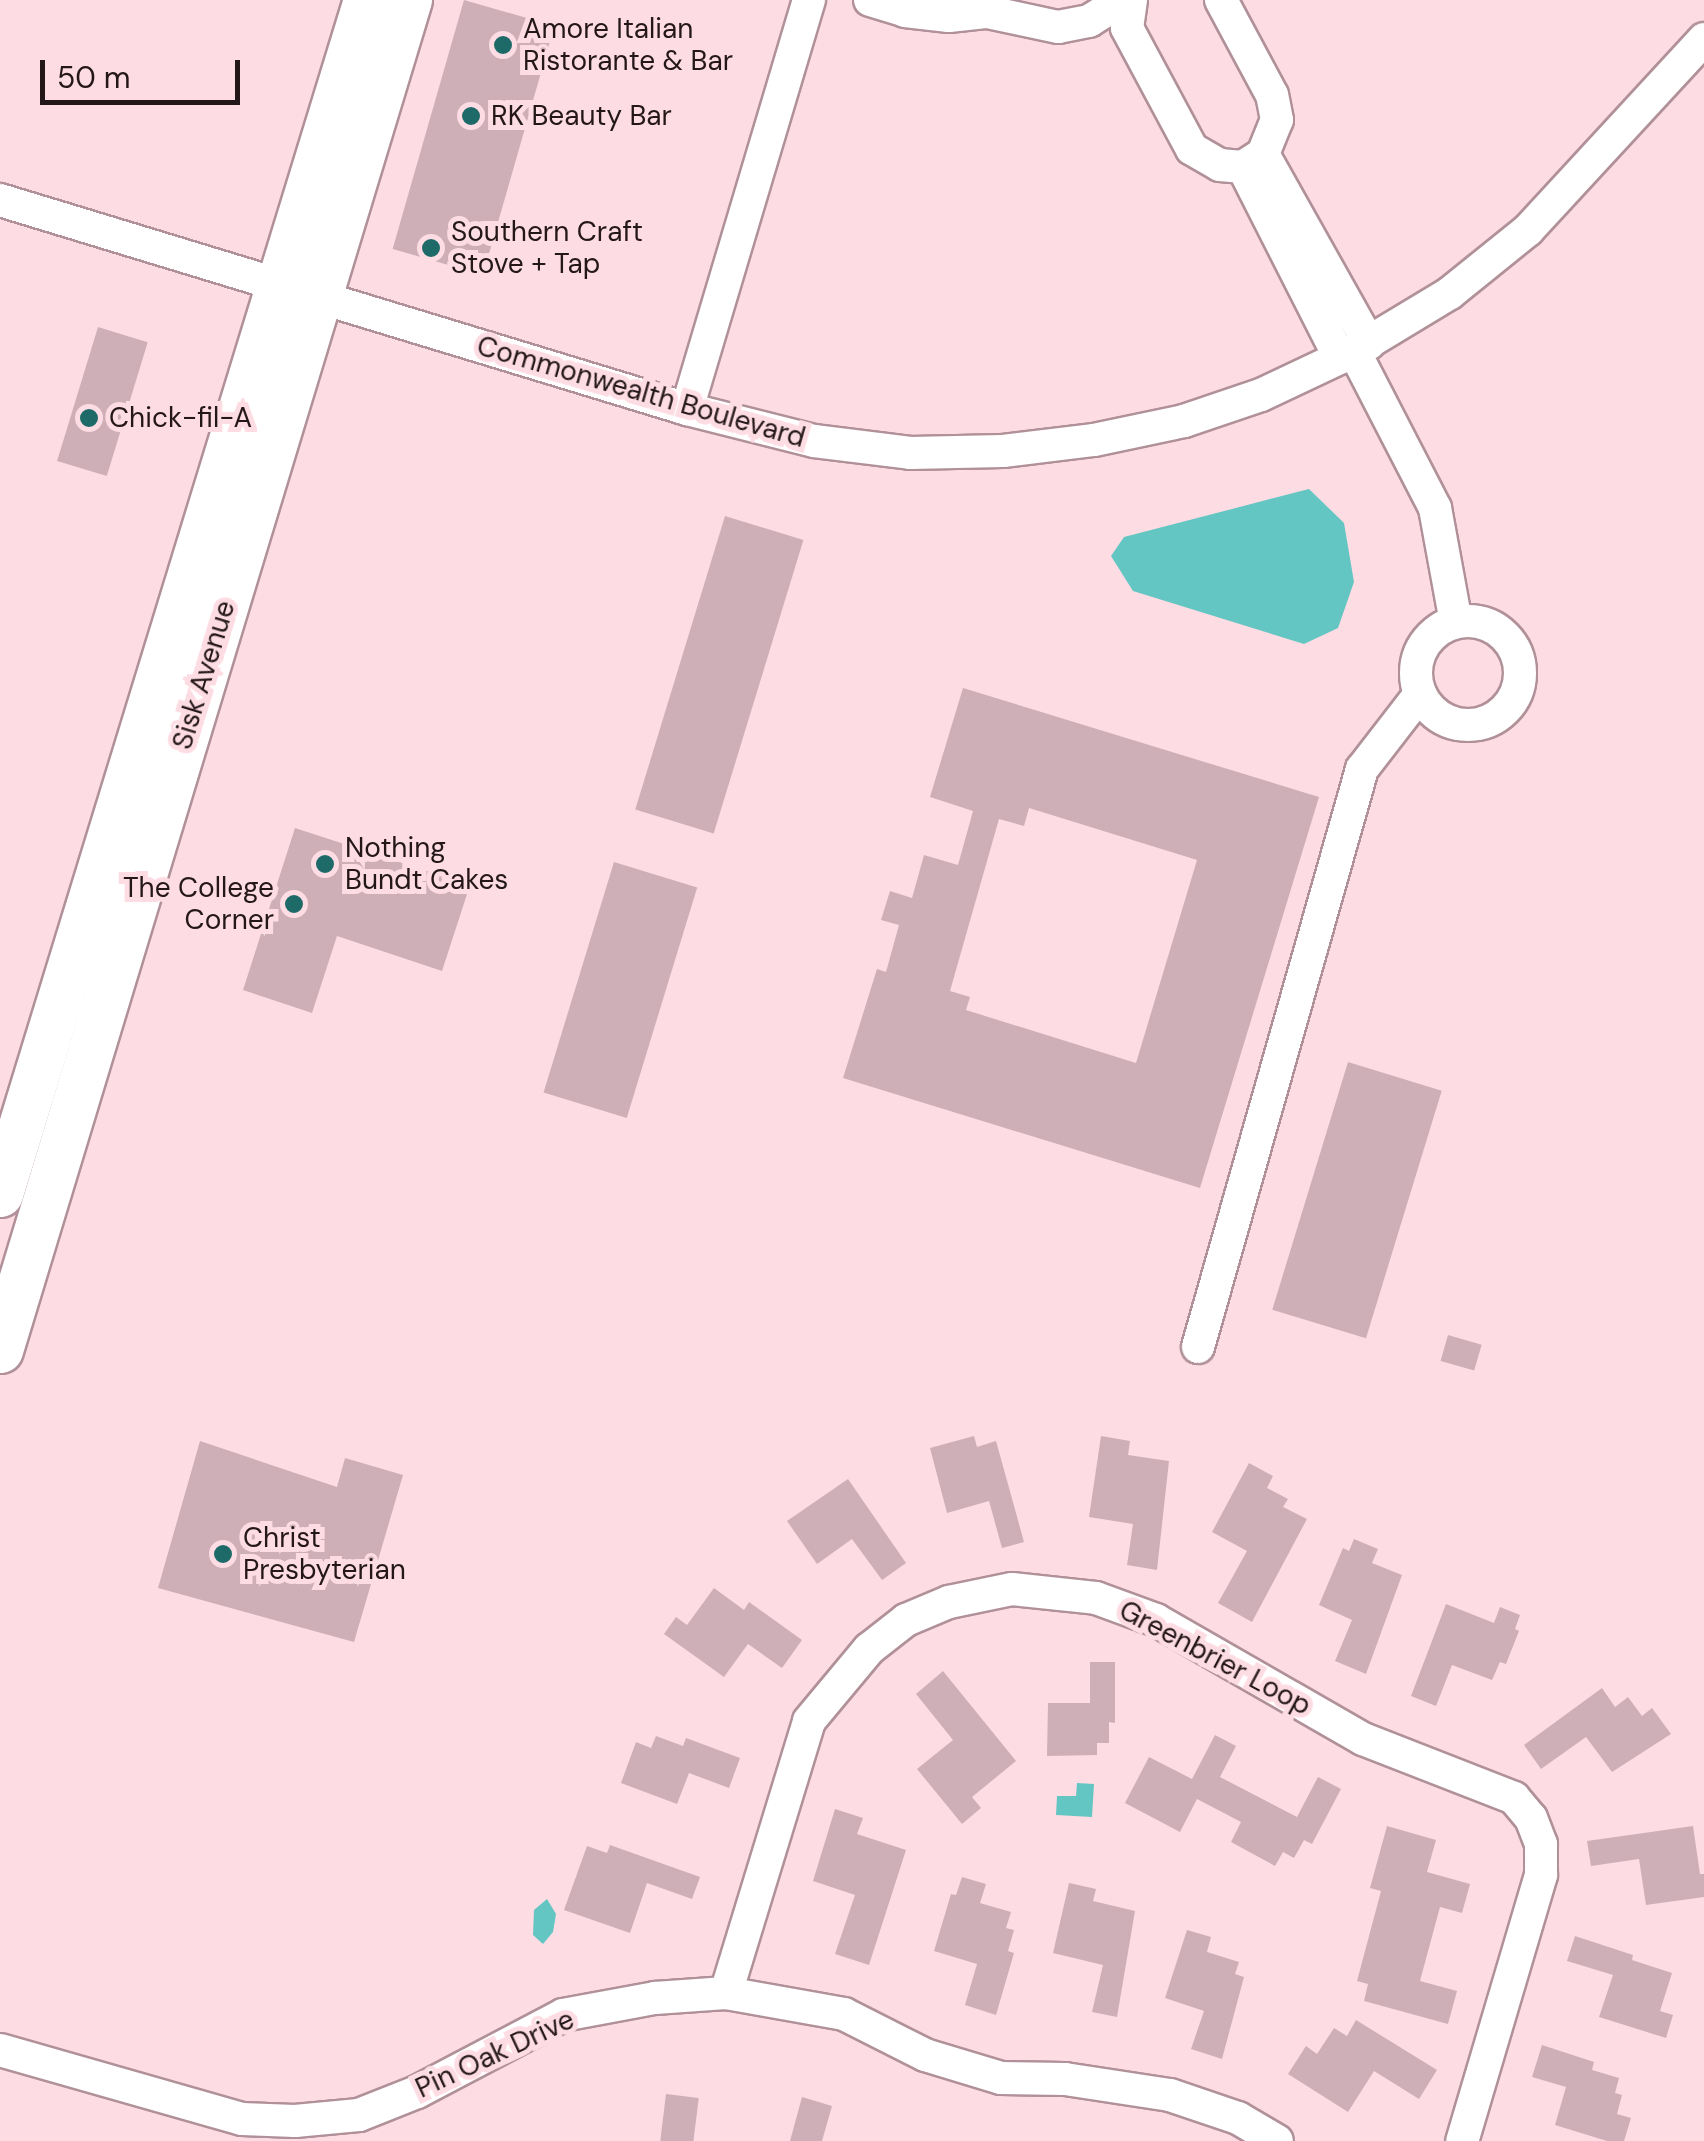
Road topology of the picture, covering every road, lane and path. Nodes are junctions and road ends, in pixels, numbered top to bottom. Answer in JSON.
{"nodes":[{"id":1,"x":366,"y":0,"type":"edge"},
{"id":2,"x":409,"y":0,"type":"edge"},
{"id":3,"x":809,"y":0,"type":"edge"},
{"id":4,"x":870,"y":0,"type":"edge"},
{"id":5,"x":1122,"y":0,"type":"edge"},
{"id":6,"x":1131,"y":0,"type":"edge"},
{"id":7,"x":1221,"y":0,"type":"edge"},
{"id":8,"x":1704,"y":39,"type":"edge"},
{"id":9,"x":1253,"y":161,"type":"junction"},
{"id":10,"x":0,"y":200,"type":"edge"},
{"id":11,"x":277,"y":286,"type":"junction"},
{"id":12,"x":320,"y":300,"type":"junction"},
{"id":13,"x":1355,"y":350,"type":"junction"},
{"id":14,"x":687,"y":409,"type":"junction"},
{"id":15,"x":1456,"y":622,"type":"junction"},
{"id":16,"x":1420,"y":694,"type":"junction"},
{"id":17,"x":0,"y":1194,"type":"edge"},
{"id":18,"x":1198,"y":1347,"type":"dead end"},
{"id":19,"x":0,"y":1350,"type":"edge"},
{"id":20,"x":726,"y":1993,"type":"junction"},
{"id":21,"x":0,"y":2050,"type":"edge"},
{"id":22,"x":1276,"y":2141,"type":"edge"},
{"id":23,"x":1462,"y":2141,"type":"edge"}],
"edges":[{"from":1,"to":11,"type":"street","name":"Sisk Avenue"},
{"from":2,"to":12,"type":"street","name":"Sisk Avenue"},
{"from":3,"to":14,"type":"street"},
{"from":4,"to":5,"type":"street"},
{"from":6,"to":9,"type":"street"},
{"from":7,"to":9,"type":"street"},
{"from":8,"to":13,"type":"street","name":"Commonwealth Boulevard"},
{"from":9,"to":13,"type":"street"},
{"from":10,"to":11,"type":"street","name":"Commonwealth Boulevard"},
{"from":11,"to":12,"type":"street","name":"Commonwealth Boulevard"},
{"from":11,"to":17,"type":"street","name":"Sisk Avenue"},
{"from":12,"to":14,"type":"street","name":"Commonwealth Boulevard"},
{"from":12,"to":19,"type":"street","name":"Sisk Avenue"},
{"from":13,"to":14,"type":"street","name":"Commonwealth Boulevard"},
{"from":13,"to":15,"type":"street"},
{"from":15,"to":16,"type":"street"},
{"from":15,"to":16,"type":"street"},
{"from":16,"to":18,"type":"street"},
{"from":20,"to":21,"type":"street","name":"Pin Oak Drive"},
{"from":20,"to":22,"type":"street","name":"Pin Oak Drive"},
{"from":20,"to":23,"type":"street","name":"Greenbrier Loop"}]}
